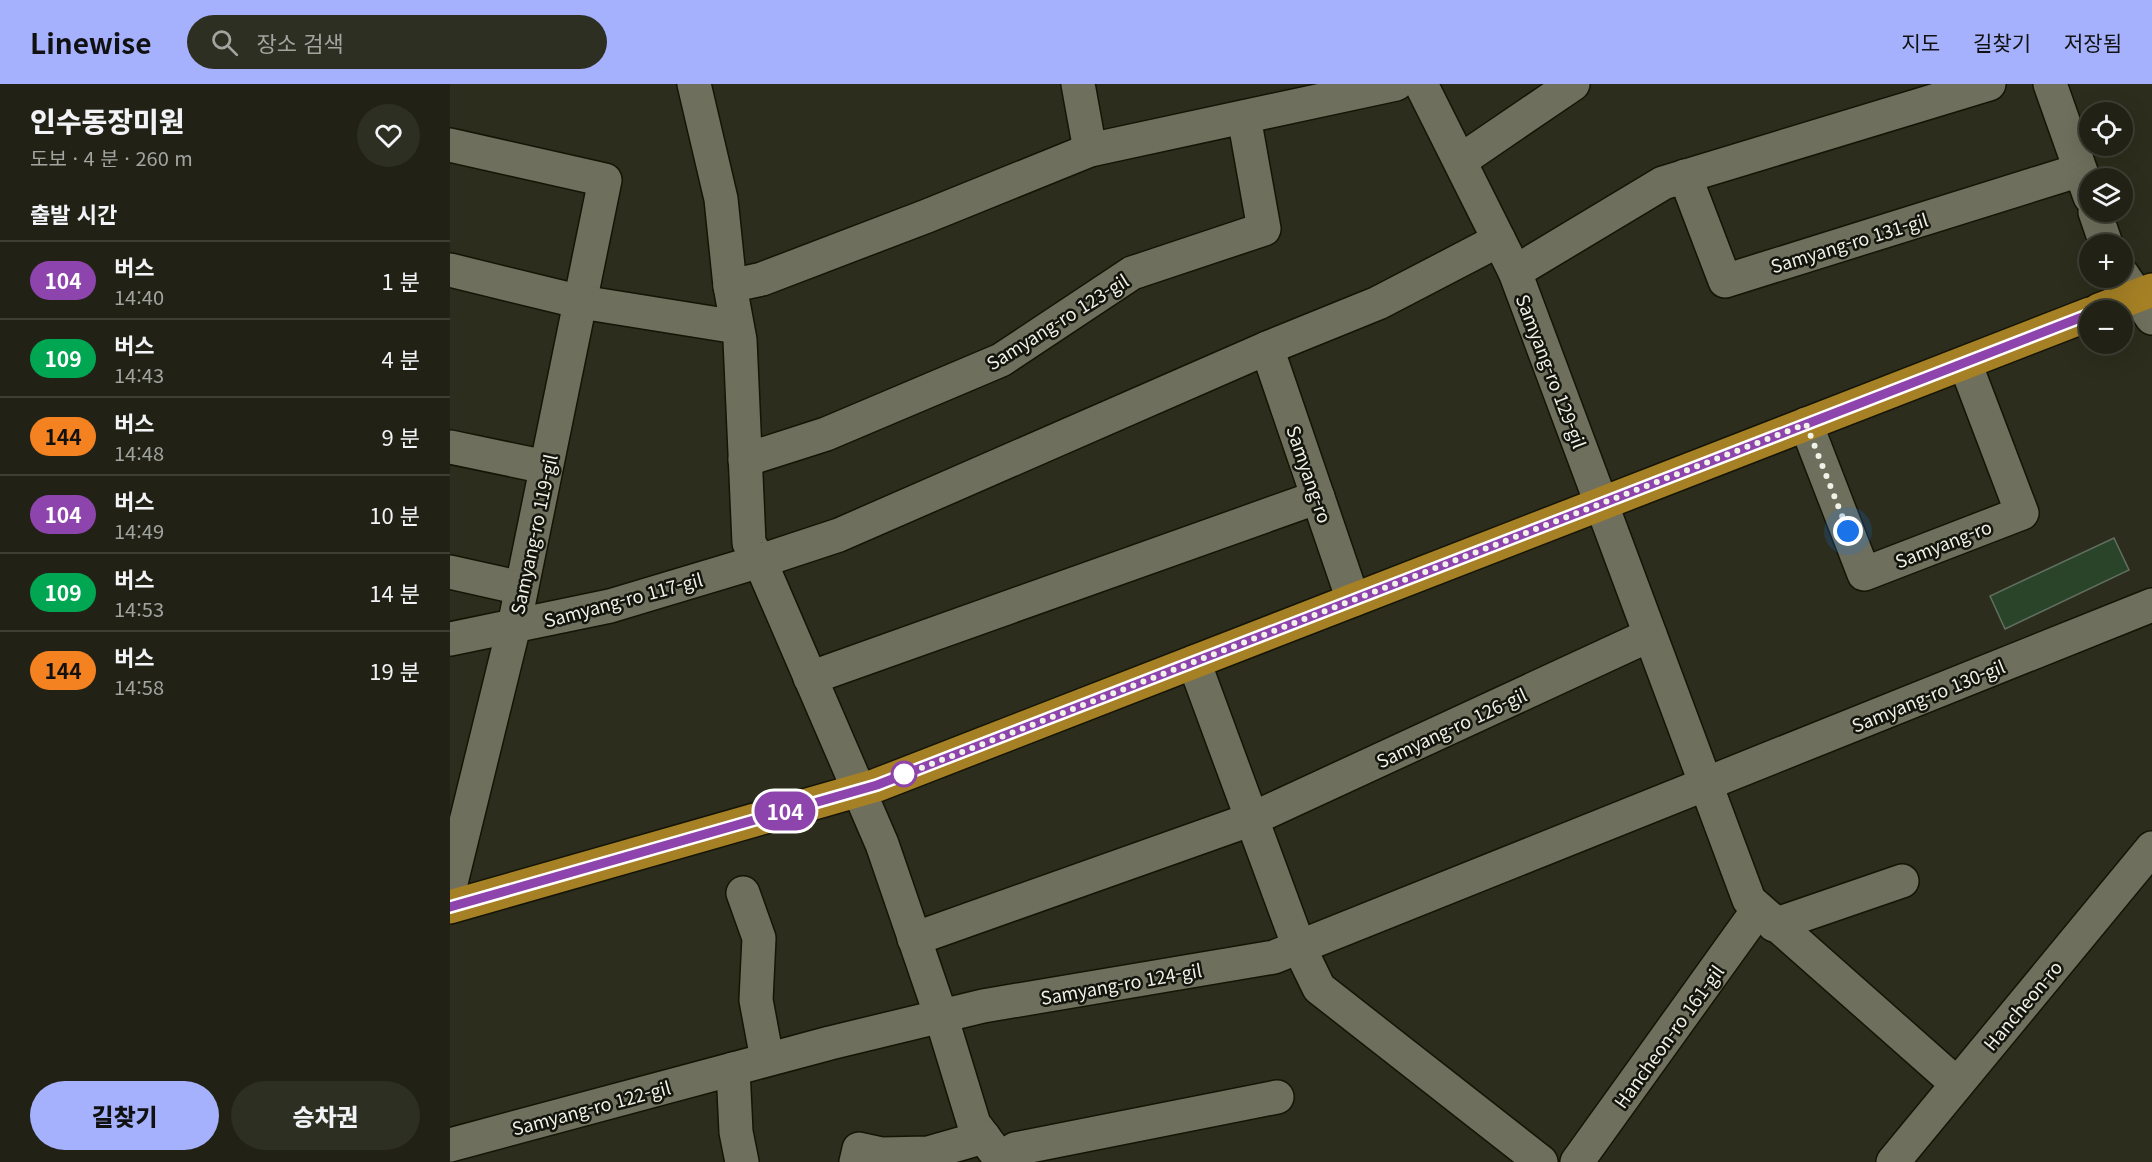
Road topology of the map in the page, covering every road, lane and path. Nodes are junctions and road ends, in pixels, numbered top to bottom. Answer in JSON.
{"nodes":[{"id":1,"x":694,"y":84,"type":"edge"},
{"id":2,"x":1078,"y":84,"type":"edge"},
{"id":3,"x":1396,"y":84,"type":"edge"},
{"id":4,"x":1421,"y":84,"type":"edge"},
{"id":5,"x":1573,"y":84,"type":"edge"},
{"id":6,"x":1989,"y":84,"type":"edge"},
{"id":7,"x":2050,"y":84,"type":"edge"},
{"id":8,"x":1244,"y":117,"type":"junction"},
{"id":9,"x":450,"y":145,"type":"edge"},
{"id":10,"x":1090,"y":150,"type":"junction"},
{"id":11,"x":1460,"y":161,"type":"junction"},
{"id":12,"x":2080,"y":168,"type":"edge"},
{"id":13,"x":1685,"y":176,"type":"junction"},
{"id":14,"x":2079,"y":185,"type":"edge"},
{"id":15,"x":1499,"y":240,"type":"junction"},
{"id":16,"x":450,"y":270,"type":"edge"},
{"id":17,"x":1515,"y":272,"type":"junction"},
{"id":18,"x":730,"y":286,"type":"junction"},
{"id":19,"x":2141,"y":294,"type":"edge"},
{"id":20,"x":2125,"y":300,"type":"edge"},
{"id":21,"x":580,"y":302,"type":"junction"},
{"id":22,"x":2079,"y":318,"type":"edge"},
{"id":23,"x":737,"y":327,"type":"junction"},
{"id":24,"x":1267,"y":348,"type":"junction"},
{"id":25,"x":1965,"y":363,"type":"junction"},
{"id":26,"x":1806,"y":424,"type":"junction"},
{"id":27,"x":450,"y":447,"type":"edge"},
{"id":28,"x":745,"y":460,"type":"junction"},
{"id":29,"x":546,"y":467,"type":"junction"},
{"id":30,"x":1318,"y":497,"type":"junction"},
{"id":31,"x":1601,"y":504,"type":"junction"},
{"id":32,"x":760,"y":561,"type":"junction"},
{"id":33,"x":450,"y":572,"type":"edge"},
{"id":34,"x":521,"y":588,"type":"junction"},
{"id":35,"x":1353,"y":600,"type":"junction"},
{"id":36,"x":2152,"y":605,"type":"edge"},
{"id":37,"x":514,"y":626,"type":"junction"},
{"id":38,"x":1650,"y":635,"type":"junction"},
{"id":39,"x":450,"y":639,"type":"edge"},
{"id":40,"x":1194,"y":662,"type":"junction"},
{"id":41,"x":810,"y":678,"type":"junction"},
{"id":42,"x":1705,"y":784,"type":"junction"},
{"id":43,"x":858,"y":790,"type":"junction"},
{"id":44,"x":1252,"y":819,"type":"junction"},
{"id":45,"x":2152,"y":848,"type":"edge"},
{"id":46,"x":1902,"y":881,"type":"dead end"},
{"id":47,"x":450,"y":887,"type":"edge"},
{"id":48,"x":743,"y":893,"type":"dead end"},
{"id":49,"x":450,"y":908,"type":"edge"},
{"id":50,"x":1766,"y":917,"type":"junction"},
{"id":51,"x":914,"y":939,"type":"junction"},
{"id":52,"x":1299,"y":946,"type":"junction"},
{"id":53,"x":941,"y":1016,"type":"junction"},
{"id":54,"x":767,"y":1059,"type":"junction"},
{"id":55,"x":733,"y":1069,"type":"junction"},
{"id":56,"x":1957,"y":1084,"type":"junction"},
{"id":57,"x":1276,"y":1097,"type":"dead end"},
{"id":58,"x":450,"y":1144,"type":"edge"},
{"id":59,"x":997,"y":1153,"type":"edge"},
{"id":60,"x":742,"y":1162,"type":"edge"},
{"id":61,"x":856,"y":1162,"type":"edge"},
{"id":62,"x":1541,"y":1162,"type":"edge"},
{"id":63,"x":1577,"y":1162,"type":"edge"},
{"id":64,"x":1893,"y":1162,"type":"edge"}],
"edges":[{"from":1,"to":18,"type":"street"},
{"from":2,"to":10,"type":"street"},
{"from":3,"to":8,"type":"street"},
{"from":4,"to":11,"type":"street","name":"Samyang-ro 129-gil"},
{"from":5,"to":11,"type":"street"},
{"from":6,"to":13,"type":"street"},
{"from":7,"to":12,"type":"street","name":"Samyang-ro 131-gil"},
{"from":8,"to":10,"type":"street"},
{"from":8,"to":28,"type":"street","name":"Samyang-ro 123-gil"},
{"from":9,"to":21,"type":"street","name":"Samyang-ro 119-gil"},
{"from":10,"to":18,"type":"street"},
{"from":11,"to":15,"type":"street","name":"Samyang-ro 129-gil"},
{"from":13,"to":14,"type":"street","name":"Samyang-ro 131-gil"},
{"from":13,"to":17,"type":"street"},
{"from":15,"to":17,"type":"street","name":"Samyang-ro 129-gil"},
{"from":15,"to":24,"type":"street"},
{"from":16,"to":21,"type":"street"},
{"from":17,"to":31,"type":"street","name":"Samyang-ro 129-gil"},
{"from":18,"to":23,"type":"street"},
{"from":19,"to":20,"type":"main road"},
{"from":21,"to":23,"type":"street"},
{"from":21,"to":29,"type":"street","name":"Samyang-ro 119-gil"},
{"from":22,"to":25,"type":"main road"},
{"from":23,"to":28,"type":"street"},
{"from":24,"to":30,"type":"street","name":"Samyang-ro"},
{"from":24,"to":32,"type":"street"},
{"from":25,"to":26,"type":"main road"},
{"from":25,"to":26,"type":"street","name":"Samyang-ro"},
{"from":26,"to":31,"type":"main road"},
{"from":27,"to":29,"type":"street"},
{"from":28,"to":32,"type":"street"},
{"from":29,"to":34,"type":"street","name":"Samyang-ro 119-gil"},
{"from":30,"to":35,"type":"street","name":"Samyang-ro"},
{"from":30,"to":41,"type":"street"},
{"from":31,"to":35,"type":"main road"},
{"from":31,"to":38,"type":"street"},
{"from":32,"to":37,"type":"street","name":"Samyang-ro 117-gil"},
{"from":32,"to":41,"type":"street"},
{"from":33,"to":34,"type":"street"},
{"from":34,"to":37,"type":"street","name":"Samyang-ro 119-gil"},
{"from":35,"to":40,"type":"main road"},
{"from":36,"to":42,"type":"street","name":"Samyang-ro 130-gil"},
{"from":37,"to":39,"type":"street","name":"Samyang-ro 117-gil"},
{"from":37,"to":47,"type":"street","name":"Samyang-ro 119-gil"},
{"from":38,"to":42,"type":"street"},
{"from":38,"to":44,"type":"street","name":"Samyang-ro 126-gil"},
{"from":40,"to":43,"type":"main road"},
{"from":40,"to":44,"type":"street"},
{"from":41,"to":43,"type":"street"},
{"from":42,"to":50,"type":"street"},
{"from":42,"to":52,"type":"street"},
{"from":43,"to":49,"type":"main road"},
{"from":43,"to":51,"type":"street"},
{"from":44,"to":51,"type":"street"},
{"from":44,"to":52,"type":"street"},
{"from":45,"to":56,"type":"street","name":"Hancheon-ro"},
{"from":46,"to":50,"type":"street"},
{"from":48,"to":54,"type":"street"},
{"from":50,"to":56,"type":"street"},
{"from":50,"to":63,"type":"street","name":"Hancheon-ro 161-gil"},
{"from":51,"to":53,"type":"street"},
{"from":52,"to":53,"type":"street","name":"Samyang-ro 124-gil"},
{"from":52,"to":62,"type":"street"},
{"from":53,"to":54,"type":"street","name":"Samyang-ro 122-gil"},
{"from":53,"to":59,"type":"street"},
{"from":54,"to":55,"type":"street","name":"Samyang-ro 122-gil"},
{"from":55,"to":58,"type":"street","name":"Samyang-ro 122-gil"},
{"from":55,"to":60,"type":"street"},
{"from":56,"to":64,"type":"street","name":"Hancheon-ro"},
{"from":57,"to":59,"type":"street"},
{"from":59,"to":61,"type":"street"}]}
